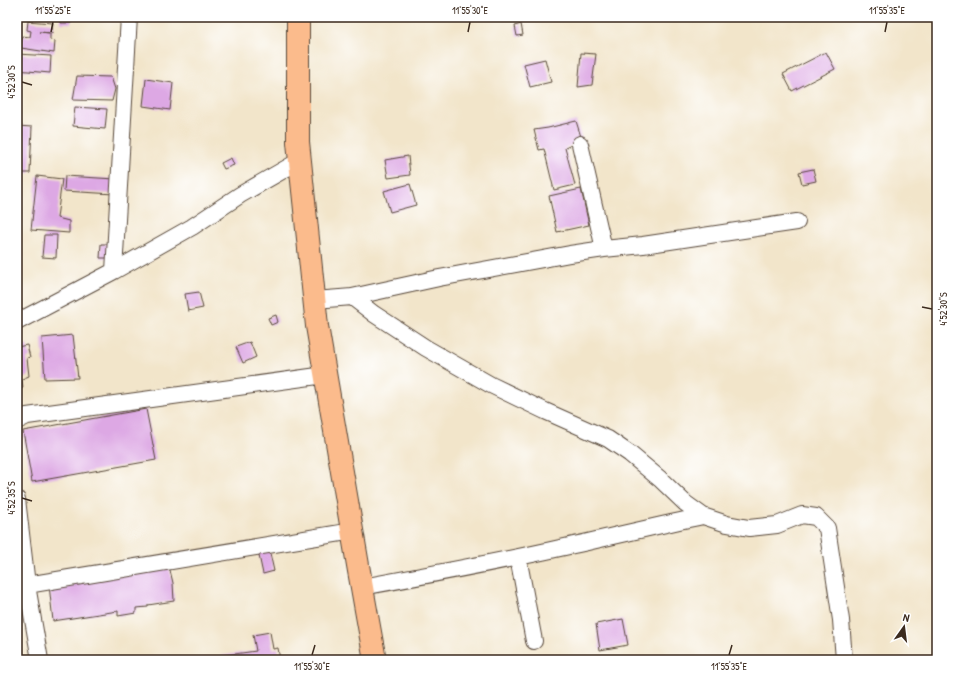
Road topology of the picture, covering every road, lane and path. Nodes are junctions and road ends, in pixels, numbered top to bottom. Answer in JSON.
{"nodes":[{"id":1,"x":129,"y":17,"type":"edge"},
{"id":2,"x":298,"y":17,"type":"edge"},
{"id":3,"x":580,"y":144,"type":"dead end"},
{"id":4,"x":300,"y":161,"type":"junction"},
{"id":5,"x":797,"y":222,"type":"dead end"},
{"id":6,"x":604,"y":249,"type":"junction"},
{"id":7,"x":114,"y":271,"type":"junction"},
{"id":8,"x":352,"y":297,"type":"junction"},
{"id":9,"x":315,"y":300,"type":"junction"},
{"id":10,"x":17,"y":322,"type":"edge"},
{"id":11,"x":325,"y":375,"type":"junction"},
{"id":12,"x":17,"y":421,"type":"edge"},
{"id":13,"x":17,"y":499,"type":"edge"},
{"id":14,"x":703,"y":516,"type":"junction"},
{"id":15,"x":353,"y":531,"type":"junction"},
{"id":16,"x":518,"y":557,"type":"junction"},
{"id":17,"x":22,"y":586,"type":"edge"},
{"id":18,"x":362,"y":587,"type":"junction"},
{"id":19,"x":534,"y":641,"type":"dead end"},
{"id":20,"x":40,"y":660,"type":"edge"},
{"id":21,"x":376,"y":660,"type":"edge"},
{"id":22,"x":844,"y":660,"type":"edge"}],
"edges":[{"from":1,"to":7,"type":"street"},
{"from":2,"to":4,"type":"highway"},
{"from":3,"to":6,"type":"street"},
{"from":4,"to":7,"type":"street"},
{"from":4,"to":9,"type":"highway"},
{"from":5,"to":6,"type":"street"},
{"from":6,"to":8,"type":"street"},
{"from":7,"to":10,"type":"street"},
{"from":8,"to":9,"type":"street"},
{"from":8,"to":14,"type":"street"},
{"from":9,"to":11,"type":"highway"},
{"from":11,"to":12,"type":"street"},
{"from":11,"to":15,"type":"highway"},
{"from":13,"to":17,"type":"street"},
{"from":14,"to":16,"type":"street"},
{"from":14,"to":22,"type":"street"},
{"from":15,"to":17,"type":"street"},
{"from":15,"to":18,"type":"highway"},
{"from":16,"to":18,"type":"street"},
{"from":16,"to":19,"type":"street"},
{"from":17,"to":20,"type":"street"},
{"from":18,"to":21,"type":"highway"}]}
